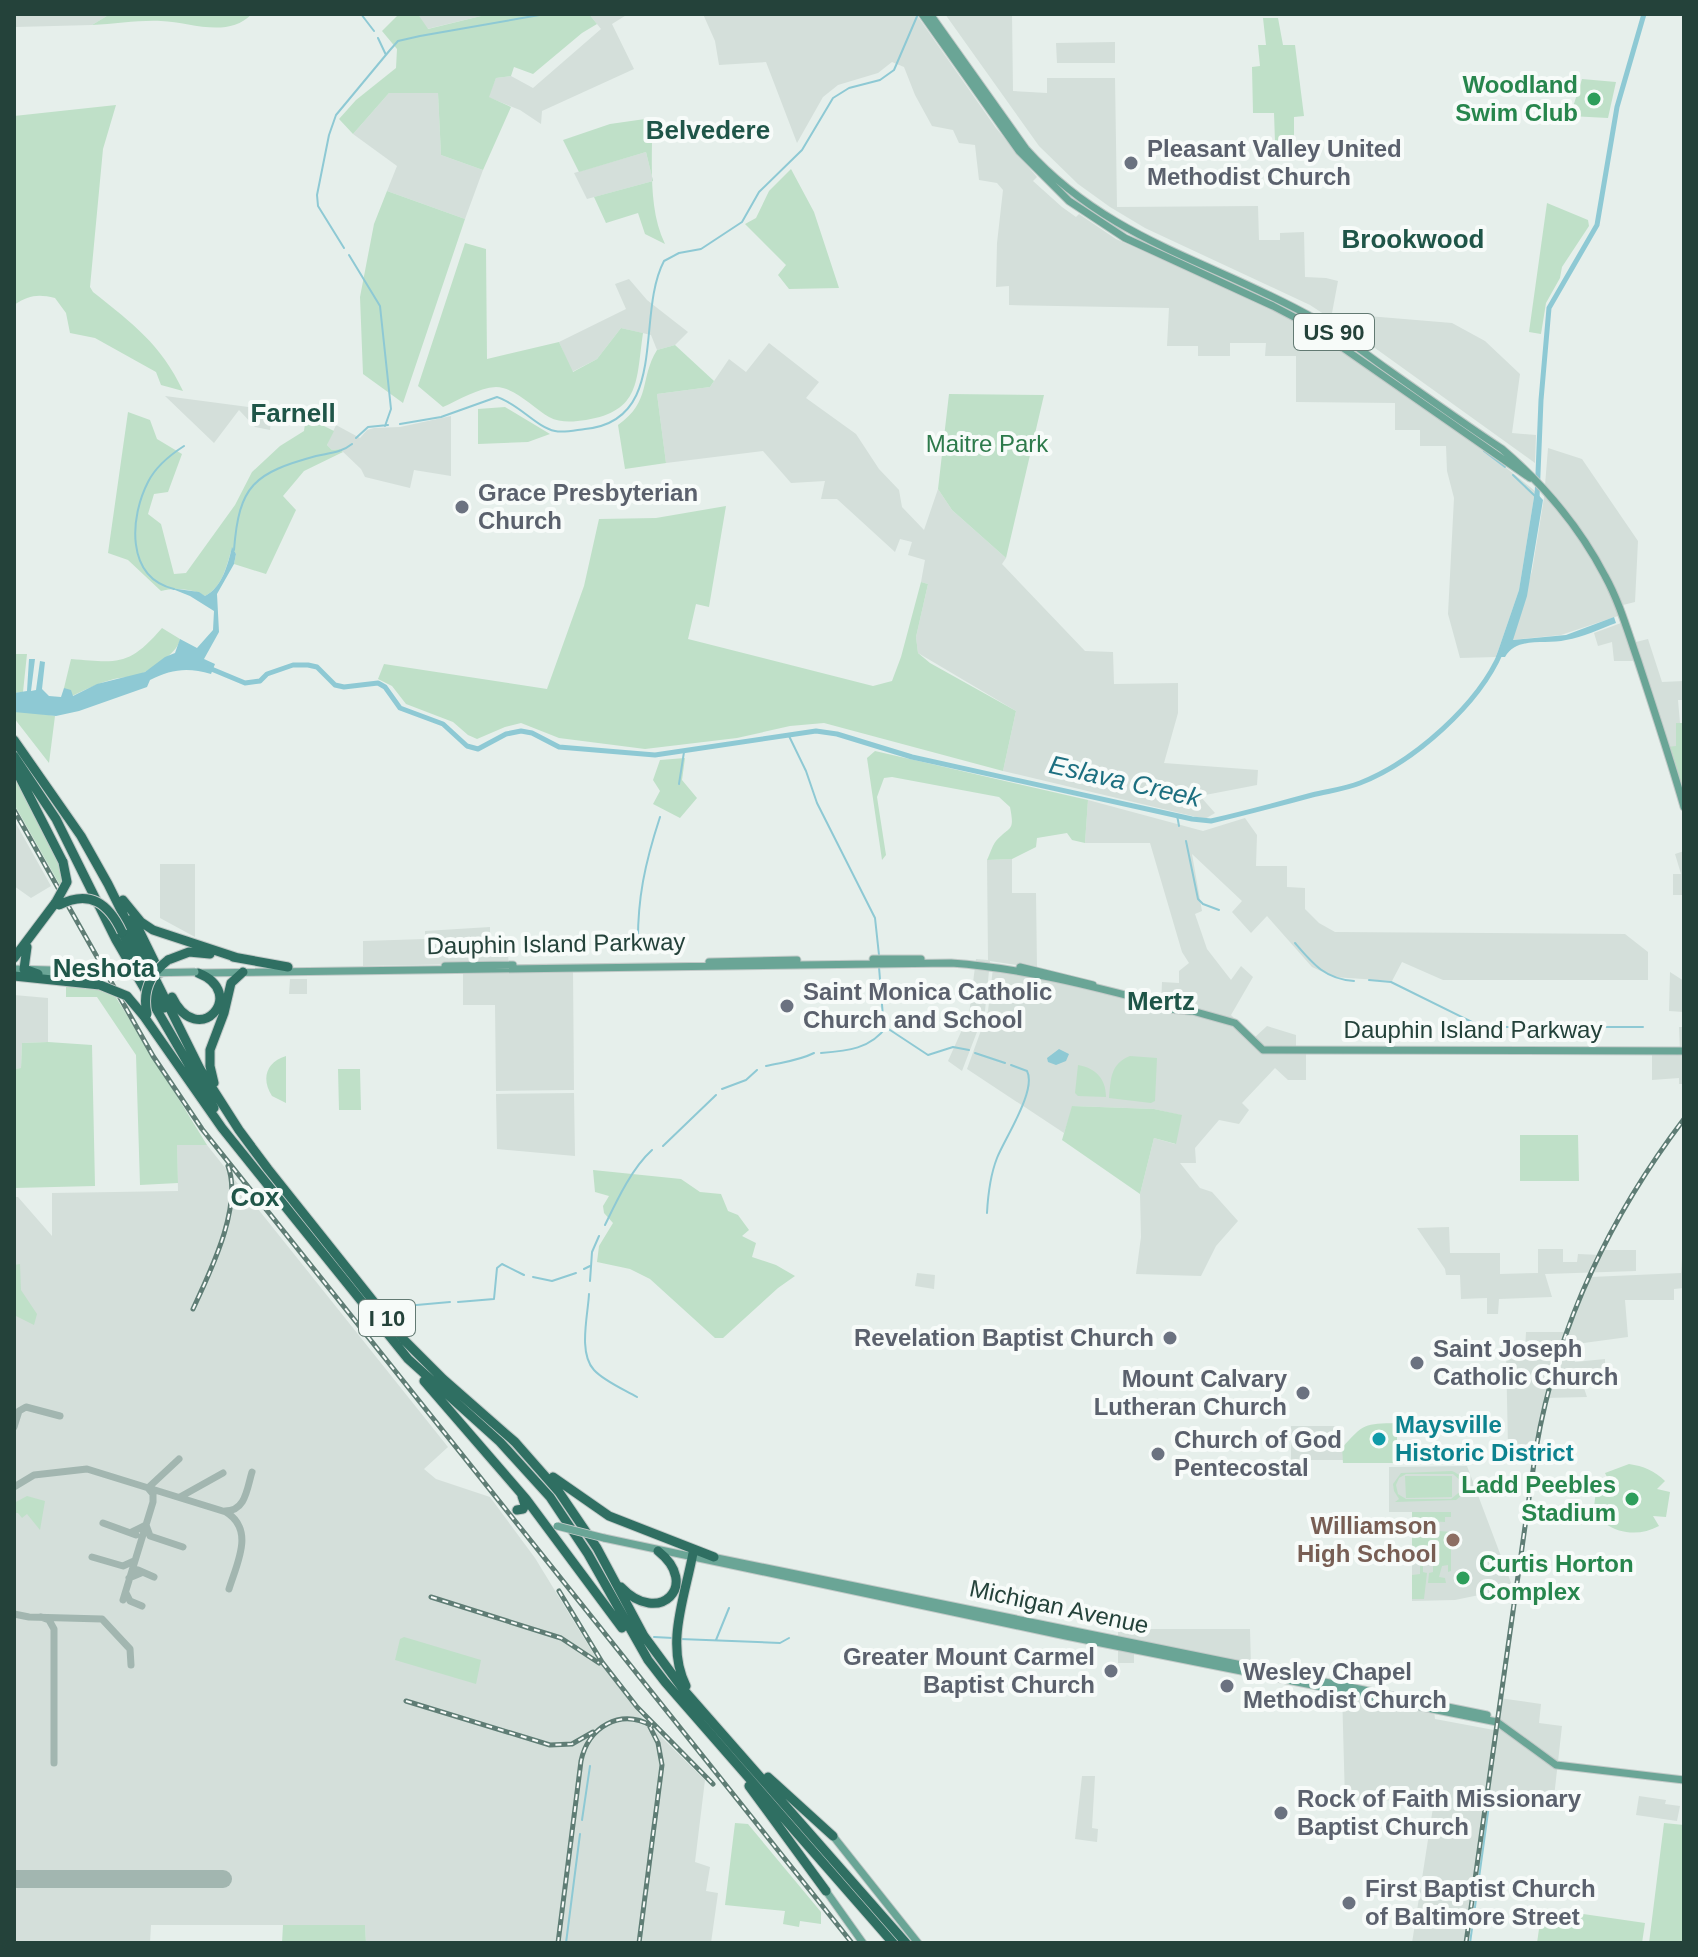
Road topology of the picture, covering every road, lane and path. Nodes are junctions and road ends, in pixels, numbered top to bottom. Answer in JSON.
{"nodes":[{"id":1,"x":922,"y":14,"type":"edge"},
{"id":2,"x":930,"y":14,"type":"edge"},
{"id":3,"x":1532,"y":479,"type":"junction"},
{"id":4,"x":14,"y":740,"type":"edge"},
{"id":5,"x":14,"y":756,"type":"edge"},
{"id":6,"x":14,"y":766,"type":"edge"},
{"id":7,"x":1684,"y":807,"type":"edge"},
{"id":8,"x":81,"y":836,"type":"junction"},
{"id":9,"x":58,"y":903,"type":"junction"},
{"id":10,"x":128,"y":908,"type":"junction"},
{"id":11,"x":29,"y":940,"type":"junction"},
{"id":12,"x":14,"y":958,"type":"edge"},
{"id":13,"x":238,"y":958,"type":"junction"},
{"id":14,"x":288,"y":967,"type":"junction"},
{"id":15,"x":19,"y":969,"type":"edge"},
{"id":16,"x":196,"y":971,"type":"junction"},
{"id":17,"x":93,"y":972,"type":"junction"},
{"id":18,"x":231,"y":972,"type":"junction"},
{"id":19,"x":243,"y":972,"type":"junction"},
{"id":20,"x":43,"y":975,"type":"junction"},
{"id":21,"x":14,"y":976,"type":"edge"},
{"id":22,"x":1095,"y":987,"type":"junction"},
{"id":23,"x":226,"y":1004,"type":"junction"},
{"id":24,"x":145,"y":1015,"type":"junction"},
{"id":25,"x":1253,"y":1040,"type":"junction"},
{"id":26,"x":188,"y":1044,"type":"junction"},
{"id":27,"x":1282,"y":1050,"type":"junction"},
{"id":28,"x":1684,"y":1051,"type":"edge"},
{"id":29,"x":223,"y":1106,"type":"junction"},
{"id":30,"x":239,"y":1148,"type":"junction"},
{"id":31,"x":408,"y":1359,"type":"junction"},
{"id":32,"x":529,"y":1457,"type":"junction"},
{"id":33,"x":500,"y":1468,"type":"junction"},
{"id":34,"x":517,"y":1510,"type":"dead end"},
{"id":35,"x":548,"y":1522,"type":"junction"},
{"id":36,"x":603,"y":1535,"type":"junction"},
{"id":37,"x":658,"y":1551,"type":"junction"},
{"id":38,"x":693,"y":1555,"type":"junction"},
{"id":39,"x":714,"y":1557,"type":"junction"},
{"id":40,"x":613,"y":1579,"type":"junction"},
{"id":41,"x":1150,"y":1649,"type":"junction"},
{"id":42,"x":648,"y":1660,"type":"junction"},
{"id":43,"x":696,"y":1703,"type":"junction"},
{"id":44,"x":731,"y":1750,"type":"junction"},
{"id":45,"x":1684,"y":1780,"type":"edge"},
{"id":46,"x":833,"y":1836,"type":"joint"},
{"id":47,"x":826,"y":1891,"type":"joint"},
{"id":48,"x":863,"y":1943,"type":"edge"},
{"id":49,"x":893,"y":1943,"type":"edge"},
{"id":50,"x":906,"y":1943,"type":"edge"},
{"id":51,"x":918,"y":1943,"type":"edge"}],
"edges":[{"from":1,"to":3,"type":"main road","number":"US 90"},
{"from":2,"to":3,"type":"main road","number":"US 90"},
{"from":3,"to":7,"type":"main road","number":"US 90"},
{"from":4,"to":8,"type":"highway","number":"I 10"},
{"from":5,"to":30,"type":"highway","number":"I 10"},
{"from":6,"to":9,"type":"highway","bridge":true},
{"from":8,"to":10,"type":"highway"},
{"from":8,"to":26,"type":"highway","number":"I 10"},
{"from":9,"to":11,"type":"highway"},
{"from":9,"to":26,"type":"highway","bridge":true},
{"from":10,"to":13,"type":"highway"},
{"from":10,"to":16,"type":"highway"},
{"from":11,"to":12,"type":"highway"},
{"from":11,"to":15,"type":"highway"},
{"from":13,"to":14,"type":"highway"},
{"from":13,"to":24,"type":"highway","bridge":true},
{"from":14,"to":16,"type":"main road","name":"Dauphin Island Parkway"},
{"from":14,"to":22,"type":"main road","name":"Dauphin Island Parkway"},
{"from":15,"to":17,"type":"main road","name":"Dauphin Island Parkway"},
{"from":15,"to":20,"type":"highway"},
{"from":16,"to":17,"type":"main road","name":"Dauphin Island Parkway","bridge":true},
{"from":16,"to":18,"type":"main road","name":"Dauphin Island Parkway"},
{"from":17,"to":20,"type":"main road","name":"Dauphin Island Parkway"},
{"from":18,"to":19,"type":"main road","name":"Dauphin Island Parkway"},
{"from":18,"to":23,"type":"highway"},
{"from":19,"to":22,"type":"main road","name":"Dauphin Island Parkway"},
{"from":19,"to":23,"type":"highway"},
{"from":20,"to":21,"type":"main road","name":"Dauphin Island Parkway"},
{"from":21,"to":24,"type":"highway","bridge":true},
{"from":22,"to":25,"type":"main road","name":"Dauphin Island Parkway"},
{"from":23,"to":29,"type":"highway"},
{"from":24,"to":30,"type":"highway"},
{"from":25,"to":27,"type":"main road"},
{"from":25,"to":27,"type":"main road","name":"Dauphin Island Parkway"},
{"from":26,"to":29,"type":"highway","number":"I 10"},
{"from":27,"to":28,"type":"main road","name":"Dauphin Island Parkway"},
{"from":29,"to":32,"type":"highway","number":"I 10"},
{"from":30,"to":31,"type":"highway","number":"I 10"},
{"from":31,"to":33,"type":"highway"},
{"from":31,"to":42,"type":"highway","number":"I 10"},
{"from":32,"to":39,"type":"highway"},
{"from":32,"to":40,"type":"highway","number":"I 10"},
{"from":33,"to":34,"type":"highway"},
{"from":33,"to":35,"type":"highway"},
{"from":35,"to":36,"type":"main road","name":"Michigan Avenue","bridge":true},
{"from":35,"to":42,"type":"highway"},
{"from":36,"to":37,"type":"main road","name":"Michigan Avenue"},
{"from":36,"to":38,"type":"main road","name":"Michigan Avenue"},
{"from":37,"to":38,"type":"main road","name":"Michigan Avenue"},
{"from":37,"to":40,"type":"highway"},
{"from":38,"to":39,"type":"main road","name":"Michigan Avenue"},
{"from":38,"to":41,"type":"main road","name":"Michigan Avenue"},
{"from":38,"to":43,"type":"highway"},
{"from":39,"to":41,"type":"main road","name":"Michigan Avenue"},
{"from":40,"to":43,"type":"highway","number":"I 10"},
{"from":41,"to":45,"type":"main road","name":"Michigan Avenue"},
{"from":42,"to":44,"type":"highway","number":"I 10"},
{"from":43,"to":44,"type":"highway","number":"I 10"},
{"from":44,"to":46,"type":"highway"},
{"from":44,"to":47,"type":"highway"},
{"from":44,"to":49,"type":"highway","number":"I 10"},
{"from":44,"to":50,"type":"highway","number":"I 10"},
{"from":46,"to":51,"type":"main road"},
{"from":47,"to":48,"type":"main road"}]}
